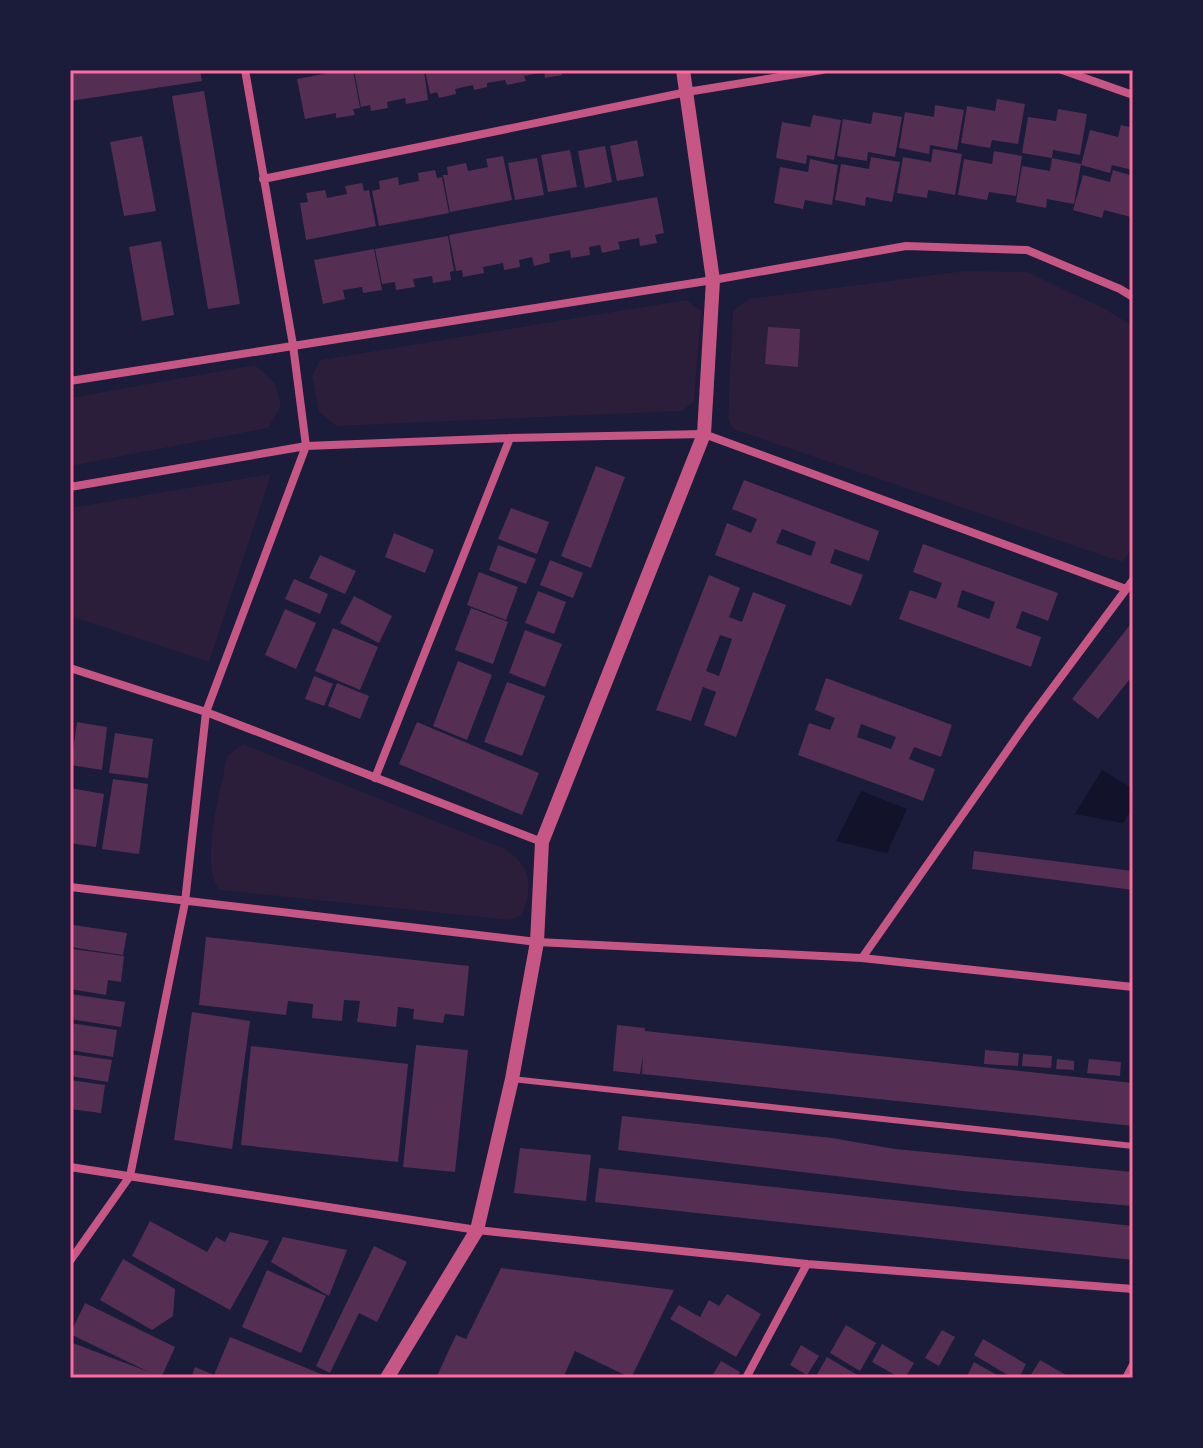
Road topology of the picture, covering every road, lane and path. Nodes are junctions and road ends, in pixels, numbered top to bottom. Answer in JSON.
{"nodes":[{"id":1,"x":245,"y":70,"type":"edge"},
{"id":2,"x":683,"y":70,"type":"edge"},
{"id":3,"x":822,"y":70,"type":"edge"},
{"id":4,"x":1062,"y":70,"type":"edge"},
{"id":5,"x":687,"y":92,"type":"junction"},
{"id":6,"x":1133,"y":95,"type":"edge"},
{"id":7,"x":263,"y":179,"type":"junction"},
{"id":8,"x":713,"y":280,"type":"junction"},
{"id":9,"x":1133,"y":297,"type":"edge"},
{"id":10,"x":293,"y":345,"type":"junction"},
{"id":11,"x":70,"y":381,"type":"edge"},
{"id":12,"x":704,"y":434,"type":"junction"},
{"id":13,"x":510,"y":438,"type":"junction"},
{"id":14,"x":306,"y":446,"type":"junction"},
{"id":15,"x":70,"y":487,"type":"edge"},
{"id":16,"x":1133,"y":580,"type":"edge"},
{"id":17,"x":1126,"y":589,"type":"junction"},
{"id":18,"x":70,"y":668,"type":"edge"},
{"id":19,"x":206,"y":712,"type":"junction"},
{"id":20,"x":375,"y":778,"type":"junction"},
{"id":21,"x":542,"y":842,"type":"junction"},
{"id":22,"x":70,"y":887,"type":"edge"},
{"id":23,"x":185,"y":902,"type":"junction"},
{"id":24,"x":537,"y":942,"type":"junction"},
{"id":25,"x":862,"y":958,"type":"junction"},
{"id":26,"x":1133,"y":987,"type":"edge"},
{"id":27,"x":512,"y":1079,"type":"junction"},
{"id":28,"x":1133,"y":1146,"type":"edge"},
{"id":29,"x":70,"y":1167,"type":"edge"},
{"id":30,"x":130,"y":1176,"type":"junction"},
{"id":31,"x":477,"y":1230,"type":"junction"},
{"id":32,"x":70,"y":1261,"type":"edge"},
{"id":33,"x":807,"y":1264,"type":"junction"},
{"id":34,"x":1133,"y":1289,"type":"edge"},
{"id":35,"x":1133,"y":1365,"type":"edge"},
{"id":36,"x":387,"y":1378,"type":"edge"},
{"id":37,"x":746,"y":1378,"type":"edge"},
{"id":38,"x":1126,"y":1378,"type":"edge"}],
"edges":[{"from":1,"to":7,"type":"street"},
{"from":2,"to":5,"type":"street"},
{"from":3,"to":5,"type":"street"},
{"from":4,"to":6,"type":"street"},
{"from":5,"to":7,"type":"street"},
{"from":5,"to":8,"type":"street"},
{"from":7,"to":10,"type":"street"},
{"from":8,"to":9,"type":"street"},
{"from":8,"to":10,"type":"street"},
{"from":8,"to":12,"type":"street"},
{"from":10,"to":11,"type":"street"},
{"from":10,"to":14,"type":"street"},
{"from":12,"to":13,"type":"street"},
{"from":12,"to":17,"type":"street"},
{"from":12,"to":21,"type":"street"},
{"from":13,"to":14,"type":"street"},
{"from":13,"to":20,"type":"street"},
{"from":14,"to":15,"type":"street"},
{"from":14,"to":19,"type":"street"},
{"from":16,"to":17,"type":"street"},
{"from":17,"to":25,"type":"street"},
{"from":18,"to":19,"type":"street"},
{"from":19,"to":20,"type":"street"},
{"from":19,"to":23,"type":"street"},
{"from":20,"to":21,"type":"street"},
{"from":21,"to":24,"type":"street"},
{"from":22,"to":23,"type":"street"},
{"from":23,"to":24,"type":"street"},
{"from":23,"to":30,"type":"street"},
{"from":24,"to":25,"type":"street"},
{"from":24,"to":27,"type":"street"},
{"from":25,"to":26,"type":"street"},
{"from":27,"to":28,"type":"lane"},
{"from":27,"to":31,"type":"street"},
{"from":29,"to":30,"type":"street"},
{"from":30,"to":31,"type":"street"},
{"from":30,"to":32,"type":"street"},
{"from":31,"to":33,"type":"street"},
{"from":31,"to":36,"type":"street"},
{"from":33,"to":34,"type":"street"},
{"from":33,"to":37,"type":"street"},
{"from":35,"to":38,"type":"street"}]}
